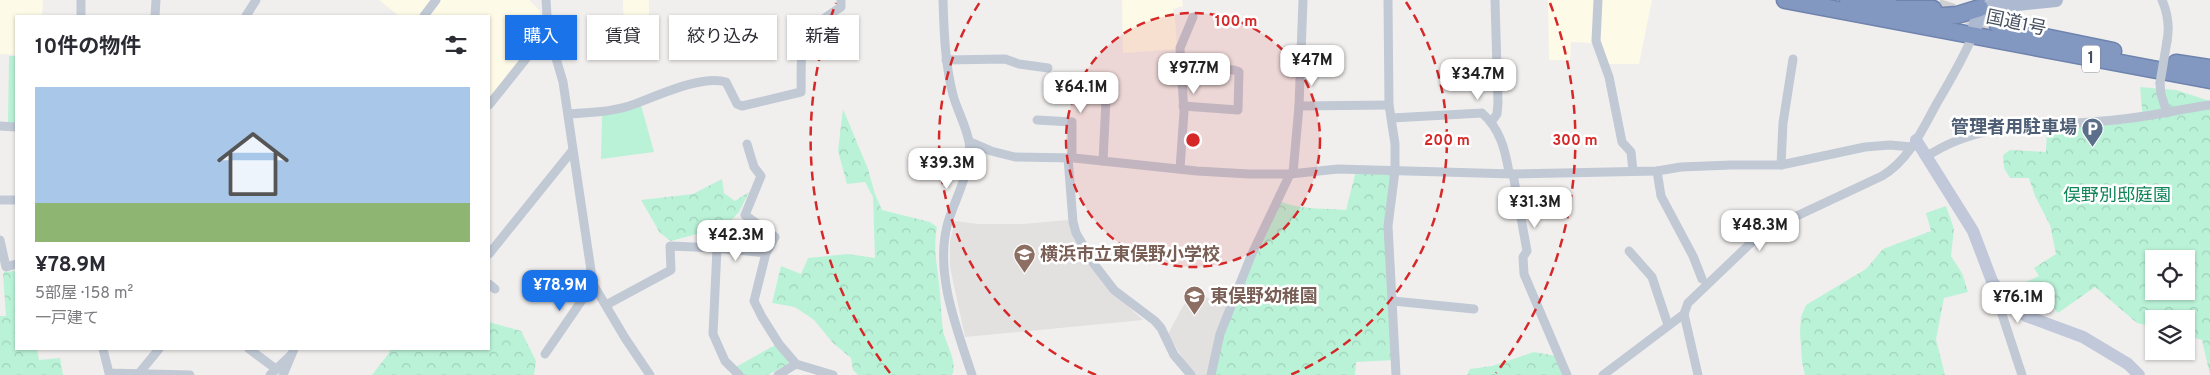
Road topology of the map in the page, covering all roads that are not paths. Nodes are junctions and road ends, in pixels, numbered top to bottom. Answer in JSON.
{"nodes":[{"id":1,"x":81,"y":0,"type":"edge"},
{"id":2,"x":156,"y":0,"type":"edge"},
{"id":3,"x":256,"y":0,"type":"edge"},
{"id":4,"x":436,"y":0,"type":"edge"},
{"id":5,"x":546,"y":0,"type":"edge"},
{"id":6,"x":841,"y":0,"type":"edge"},
{"id":7,"x":943,"y":0,"type":"edge"},
{"id":8,"x":1303,"y":0,"type":"edge"},
{"id":9,"x":1388,"y":0,"type":"edge"},
{"id":10,"x":1495,"y":0,"type":"edge"},
{"id":11,"x":1598,"y":0,"type":"edge"},
{"id":12,"x":1785,"y":0,"type":"edge"},
{"id":13,"x":1848,"y":0,"type":"edge"},
{"id":14,"x":2056,"y":0,"type":"edge"},
{"id":15,"x":2162,"y":0,"type":"edge"},
{"id":16,"x":2014,"y":2,"type":"edge"},
{"id":17,"x":1979,"y":4,"type":"edge"},
{"id":18,"x":1824,"y":7,"type":"junction"},
{"id":19,"x":81,"y":15,"type":"edge"},
{"id":20,"x":155,"y":15,"type":"edge"},
{"id":21,"x":247,"y":15,"type":"edge"},
{"id":22,"x":425,"y":15,"type":"edge"},
{"id":23,"x":547,"y":15,"type":"edge"},
{"id":24,"x":1193,"y":17,"type":"dead end"},
{"id":25,"x":1998,"y":25,"type":"tunnel mouth"},
{"id":26,"x":1973,"y":35,"type":"junction"},
{"id":27,"x":1793,"y":59,"type":"dead end"},
{"id":28,"x":525,"y":60,"type":"edge"},
{"id":29,"x":557,"y":60,"type":"edge"},
{"id":30,"x":946,"y":60,"type":"junction"},
{"id":31,"x":1048,"y":68,"type":"dead end"},
{"id":32,"x":1180,"y":68,"type":"junction"},
{"id":33,"x":2210,"y":68,"type":"edge"},
{"id":34,"x":1107,"y":79,"type":"dead end"},
{"id":35,"x":2210,"y":80,"type":"edge"},
{"id":36,"x":490,"y":105,"type":"edge"},
{"id":37,"x":1389,"y":105,"type":"junction"},
{"id":38,"x":2210,"y":105,"type":"edge"},
{"id":39,"x":1183,"y":106,"type":"junction"},
{"id":40,"x":1299,"y":106,"type":"junction"},
{"id":41,"x":2167,"y":112,"type":"junction"},
{"id":42,"x":568,"y":114,"type":"junction"},
{"id":43,"x":1392,"y":118,"type":"junction"},
{"id":44,"x":1037,"y":120,"type":"dead end"},
{"id":45,"x":1492,"y":121,"type":"junction"},
{"id":46,"x":0,"y":126,"type":"edge"},
{"id":47,"x":15,"y":127,"type":"edge"},
{"id":48,"x":970,"y":142,"type":"junction"},
{"id":49,"x":747,"y":144,"type":"dead end"},
{"id":50,"x":1914,"y":144,"type":"junction"},
{"id":51,"x":572,"y":151,"type":"junction"},
{"id":52,"x":1926,"y":157,"type":"junction"},
{"id":53,"x":1070,"y":158,"type":"junction"},
{"id":54,"x":1103,"y":161,"type":"junction"},
{"id":55,"x":1781,"y":165,"type":"junction"},
{"id":56,"x":1180,"y":169,"type":"junction"},
{"id":57,"x":1396,"y":171,"type":"junction"},
{"id":58,"x":1633,"y":171,"type":"junction"},
{"id":59,"x":1656,"y":171,"type":"junction"},
{"id":60,"x":1292,"y":173,"type":"junction"},
{"id":61,"x":1511,"y":173,"type":"junction"},
{"id":62,"x":0,"y":200,"type":"edge"},
{"id":63,"x":15,"y":200,"type":"edge"},
{"id":64,"x":0,"y":240,"type":"edge"},
{"id":65,"x":717,"y":248,"type":"junction"},
{"id":66,"x":1629,"y":251,"type":"dead end"},
{"id":67,"x":766,"y":252,"type":"junction"},
{"id":68,"x":490,"y":253,"type":"edge"},
{"id":69,"x":15,"y":264,"type":"edge"},
{"id":70,"x":1702,"y":279,"type":"dead end"},
{"id":71,"x":1992,"y":281,"type":"junction"},
{"id":72,"x":593,"y":284,"type":"junction"},
{"id":73,"x":1393,"y":301,"type":"junction"},
{"id":74,"x":606,"y":305,"type":"junction"},
{"id":75,"x":1474,"y":309,"type":"dead end"},
{"id":76,"x":1684,"y":314,"type":"junction"},
{"id":77,"x":1668,"y":325,"type":"junction"},
{"id":78,"x":103,"y":350,"type":"edge"},
{"id":79,"x":158,"y":350,"type":"edge"},
{"id":80,"x":250,"y":350,"type":"edge"},
{"id":81,"x":293,"y":352,"type":"edge"},
{"id":82,"x":545,"y":354,"type":"dead end"},
{"id":83,"x":795,"y":368,"type":"edge"},
{"id":84,"x":138,"y":373,"type":"edge"},
{"id":85,"x":277,"y":373,"type":"edge"},
{"id":86,"x":190,"y":375,"type":"edge"},
{"id":87,"x":650,"y":375,"type":"edge"},
{"id":88,"x":739,"y":375,"type":"edge"},
{"id":89,"x":778,"y":375,"type":"edge"},
{"id":90,"x":833,"y":375,"type":"edge"},
{"id":91,"x":972,"y":375,"type":"edge"},
{"id":92,"x":1192,"y":375,"type":"edge"},
{"id":93,"x":1211,"y":375,"type":"edge"},
{"id":94,"x":1396,"y":375,"type":"edge"},
{"id":95,"x":1567,"y":375,"type":"edge"},
{"id":96,"x":1603,"y":375,"type":"edge"},
{"id":97,"x":1698,"y":375,"type":"edge"},
{"id":98,"x":2022,"y":375,"type":"edge"},
{"id":99,"x":2139,"y":375,"type":"edge"}],
"edges":[{"from":1,"to":19,"type":"street"},
{"from":2,"to":20,"type":"street"},
{"from":3,"to":21,"type":"street"},
{"from":4,"to":22,"type":"street"},
{"from":5,"to":23,"type":"street"},
{"from":6,"to":42,"type":"street"},
{"from":7,"to":30,"type":"street"},
{"from":8,"to":40,"type":"street"},
{"from":9,"to":37,"type":"street"},
{"from":10,"to":45,"type":"street"},
{"from":11,"to":58,"type":"street"},
{"from":12,"to":18,"type":"highway","name":"国道1号","number":"1"},
{"from":13,"to":17,"type":"highway"},
{"from":14,"to":16,"type":"main road"},
{"from":15,"to":41,"type":"street","bridge":true},
{"from":16,"to":17,"type":"main road"},
{"from":17,"to":18,"type":"highway","number":"1"},
{"from":17,"to":26,"type":"main road"},
{"from":18,"to":26,"type":"highway","name":"国道1号","number":"1"},
{"from":24,"to":32,"type":"street"},
{"from":25,"to":33,"type":"highway","name":"国道1号","number":"1"},
{"from":26,"to":35,"type":"highway","name":"国道1号","number":"1"},
{"from":26,"to":50,"type":"street"},
{"from":27,"to":55,"type":"street"},
{"from":28,"to":36,"type":"street"},
{"from":29,"to":42,"type":"street"},
{"from":30,"to":31,"type":"street"},
{"from":30,"to":48,"type":"street"},
{"from":32,"to":39,"type":"street"},
{"from":32,"to":39,"type":"street"},
{"from":34,"to":54,"type":"street"},
{"from":37,"to":40,"type":"street"},
{"from":37,"to":43,"type":"street"},
{"from":38,"to":41,"type":"street"},
{"from":39,"to":56,"type":"street"},
{"from":40,"to":60,"type":"street"},
{"from":41,"to":52,"type":"street"},
{"from":42,"to":51,"type":"street"},
{"from":43,"to":45,"type":"street"},
{"from":43,"to":57,"type":"street"},
{"from":44,"to":53,"type":"street"},
{"from":45,"to":61,"type":"street"},
{"from":46,"to":47,"type":"street"},
{"from":48,"to":53,"type":"street"},
{"from":48,"to":91,"type":"street"},
{"from":49,"to":67,"type":"street"},
{"from":50,"to":52,"type":"street"},
{"from":50,"to":55,"type":"street"},
{"from":50,"to":76,"type":"street"},
{"from":51,"to":68,"type":"street"},
{"from":51,"to":72,"type":"street"},
{"from":52,"to":71,"type":"street"},
{"from":53,"to":54,"type":"street"},
{"from":53,"to":92,"type":"street"},
{"from":54,"to":56,"type":"street"},
{"from":55,"to":59,"type":"street"},
{"from":56,"to":60,"type":"street"},
{"from":57,"to":60,"type":"street"},
{"from":57,"to":61,"type":"street"},
{"from":57,"to":73,"type":"street"},
{"from":58,"to":59,"type":"street"},
{"from":58,"to":61,"type":"street"},
{"from":59,"to":70,"type":"street"},
{"from":60,"to":93,"type":"street"},
{"from":61,"to":95,"type":"street"},
{"from":62,"to":63,"type":"street"},
{"from":64,"to":69,"type":"street"},
{"from":65,"to":67,"type":"street"},
{"from":65,"to":74,"type":"street"},
{"from":65,"to":88,"type":"street"},
{"from":66,"to":77,"type":"street"},
{"from":67,"to":83,"type":"street"},
{"from":71,"to":98,"type":"street"},
{"from":71,"to":99,"type":"street"},
{"from":72,"to":74,"type":"street"},
{"from":72,"to":82,"type":"street"},
{"from":73,"to":75,"type":"street"},
{"from":73,"to":94,"type":"street"},
{"from":74,"to":87,"type":"street"},
{"from":76,"to":77,"type":"street"},
{"from":76,"to":97,"type":"street"},
{"from":77,"to":96,"type":"street"},
{"from":78,"to":84,"type":"street"},
{"from":79,"to":84,"type":"street"},
{"from":80,"to":85,"type":"street"},
{"from":81,"to":85,"type":"street"},
{"from":83,"to":89,"type":"street"},
{"from":83,"to":90,"type":"street"},
{"from":84,"to":86,"type":"street"}]}
